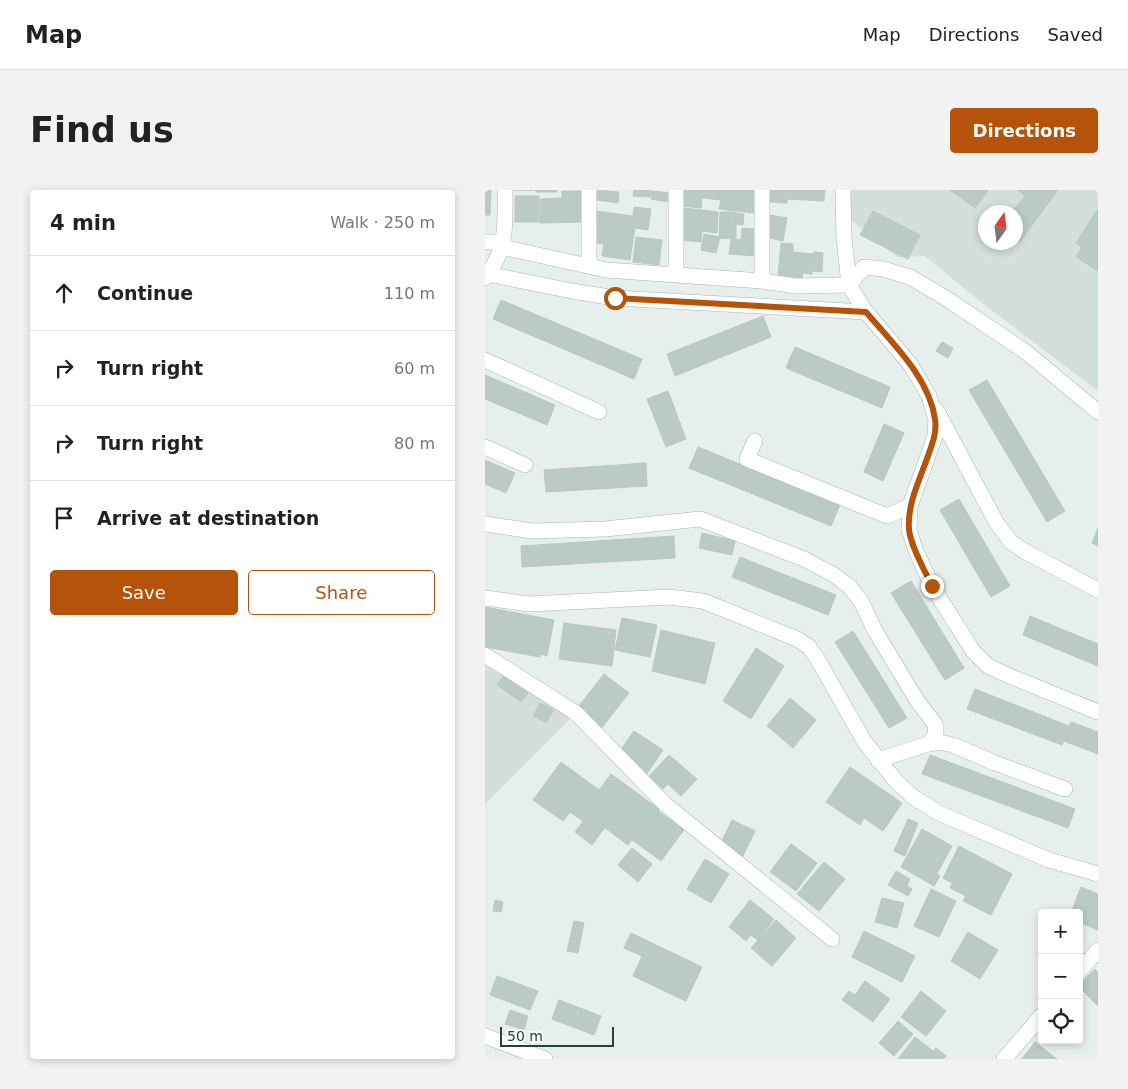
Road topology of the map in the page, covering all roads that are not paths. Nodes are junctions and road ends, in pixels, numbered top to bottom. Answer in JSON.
{"nodes":[{"id":1,"x":505,"y":190,"type":"edge"},
{"id":2,"x":589,"y":190,"type":"edge"},
{"id":3,"x":676,"y":190,"type":"edge"},
{"id":4,"x":762,"y":190,"type":"edge"},
{"id":5,"x":843,"y":190,"type":"edge"},
{"id":6,"x":485,"y":242,"type":"edge"},
{"id":7,"x":502,"y":245,"type":"junction"},
{"id":8,"x":589,"y":266,"type":"junction"},
{"id":9,"x":676,"y":274,"type":"junction"},
{"id":10,"x":487,"y":276,"type":"edge"},
{"id":11,"x":762,"y":281,"type":"junction"},
{"id":12,"x":849,"y":285,"type":"junction"},
{"id":13,"x":866,"y":312,"type":"junction"},
{"id":14,"x":485,"y":360,"type":"edge"},
{"id":15,"x":929,"y":396,"type":"junction"},
{"id":16,"x":599,"y":412,"type":"dead end"},
{"id":17,"x":1098,"y":412,"type":"edge"},
{"id":18,"x":755,"y":441,"type":"dead end"},
{"id":19,"x":485,"y":447,"type":"edge"},
{"id":20,"x":525,"y":465,"type":"dead end"},
{"id":21,"x":911,"y":506,"type":"junction"},
{"id":22,"x":485,"y":524,"type":"edge"},
{"id":23,"x":1098,"y":590,"type":"edge"},
{"id":24,"x":485,"y":598,"type":"edge"},
{"id":25,"x":485,"y":655,"type":"edge"},
{"id":26,"x":1098,"y":712,"type":"edge"},
{"id":27,"x":928,"y":744,"type":"junction"},
{"id":28,"x":878,"y":760,"type":"junction"},
{"id":29,"x":1065,"y":789,"type":"dead end"},
{"id":30,"x":1098,"y":874,"type":"edge"},
{"id":31,"x":832,"y":939,"type":"dead end"},
{"id":32,"x":1098,"y":950,"type":"edge"},
{"id":33,"x":1083,"y":967,"type":"edge"},
{"id":34,"x":1038,"y":1020,"type":"edge"},
{"id":35,"x":485,"y":1036,"type":"edge"},
{"id":36,"x":545,"y":1059,"type":"edge"},
{"id":37,"x":1004,"y":1059,"type":"edge"}],
"edges":[{"from":1,"to":7,"type":"street"},
{"from":2,"to":8,"type":"street"},
{"from":3,"to":9,"type":"street"},
{"from":4,"to":11,"type":"street"},
{"from":5,"to":12,"type":"street"},
{"from":6,"to":7,"type":"street"},
{"from":7,"to":8,"type":"street"},
{"from":7,"to":10,"type":"street"},
{"from":8,"to":9,"type":"street"},
{"from":9,"to":11,"type":"street"},
{"from":10,"to":13,"type":"street"},
{"from":11,"to":12,"type":"street"},
{"from":12,"to":13,"type":"street"},
{"from":12,"to":17,"type":"street"},
{"from":13,"to":15,"type":"street"},
{"from":14,"to":16,"type":"street"},
{"from":15,"to":21,"type":"street"},
{"from":15,"to":23,"type":"street"},
{"from":18,"to":21,"type":"street"},
{"from":19,"to":20,"type":"street"},
{"from":21,"to":26,"type":"street"},
{"from":22,"to":27,"type":"street"},
{"from":24,"to":28,"type":"street"},
{"from":25,"to":31,"type":"street"},
{"from":27,"to":28,"type":"street"},
{"from":27,"to":29,"type":"street"},
{"from":28,"to":30,"type":"street"},
{"from":32,"to":33,"type":"street"},
{"from":34,"to":37,"type":"street"},
{"from":35,"to":36,"type":"street"}]}
